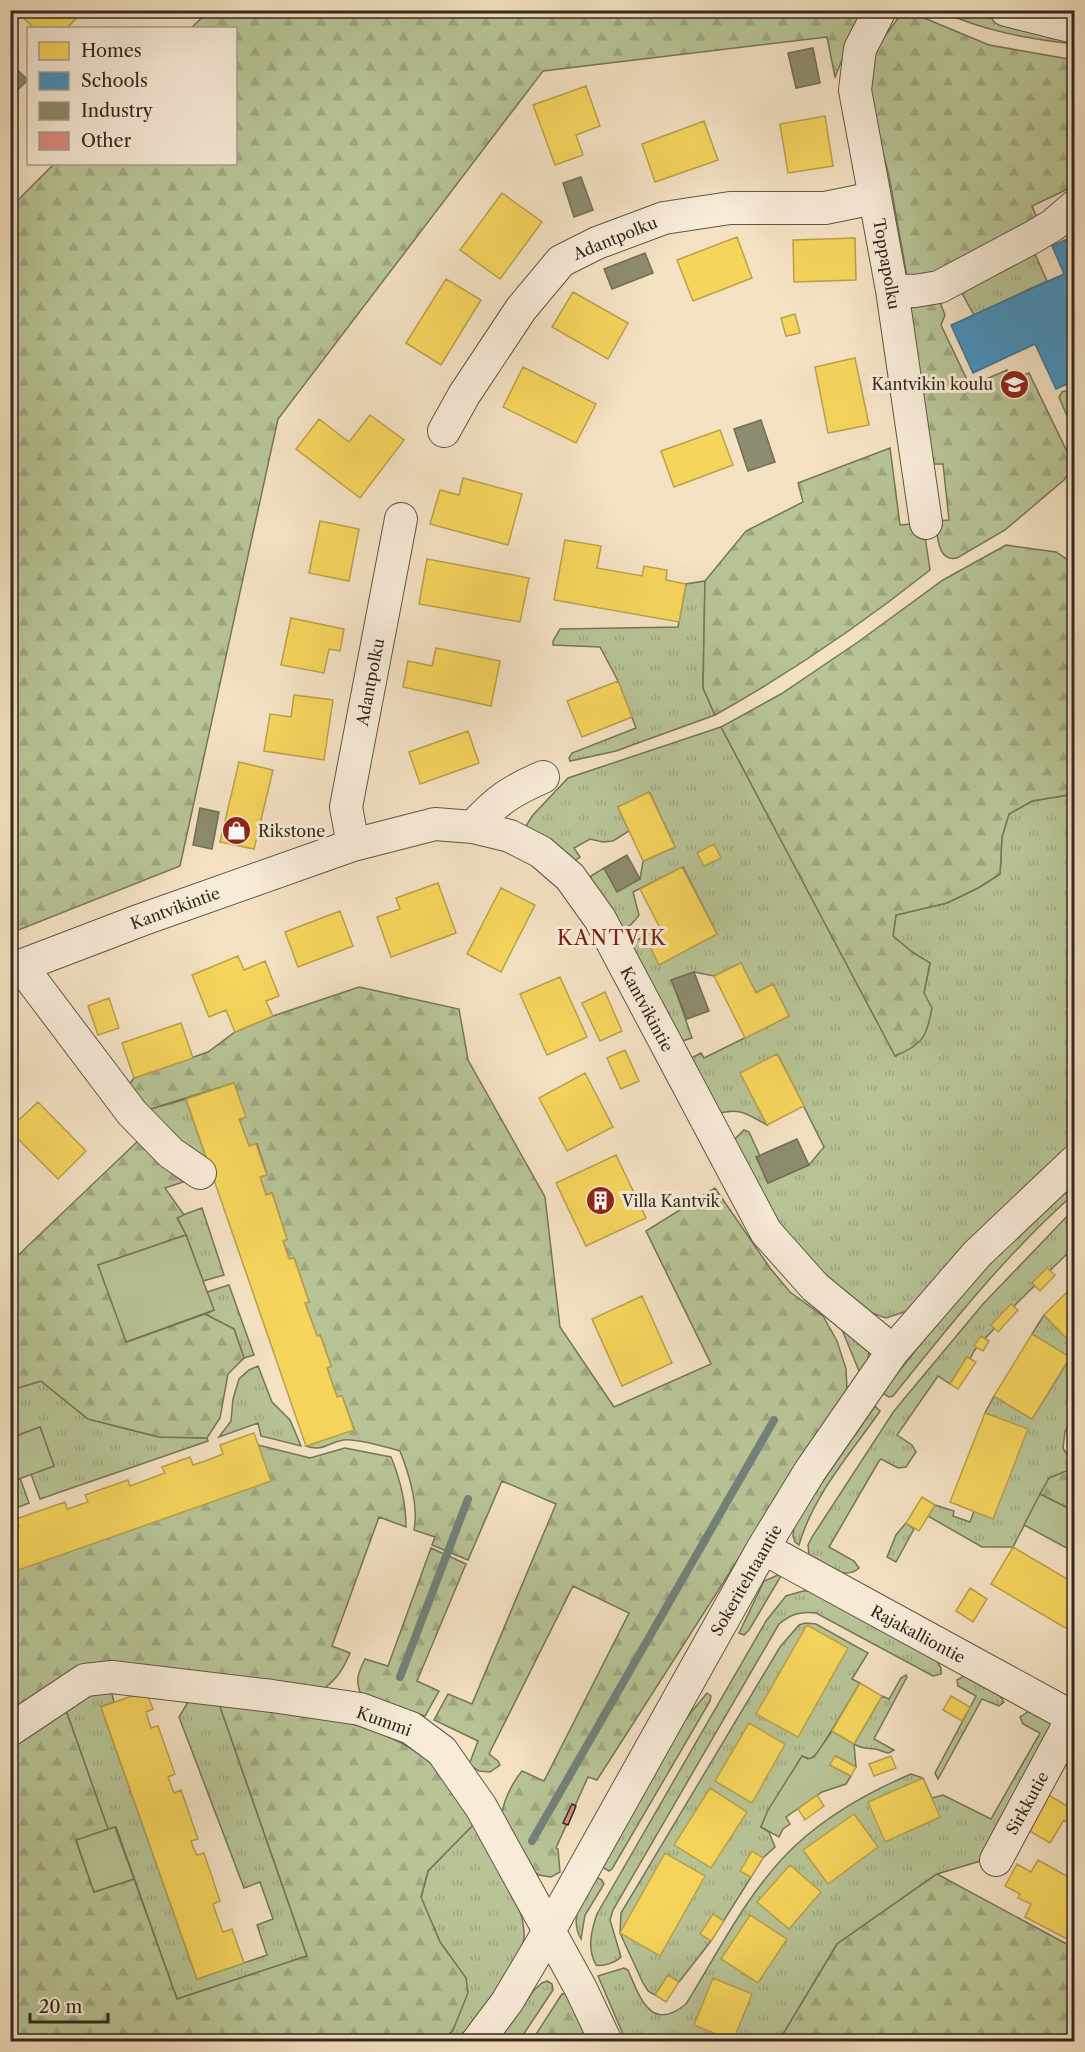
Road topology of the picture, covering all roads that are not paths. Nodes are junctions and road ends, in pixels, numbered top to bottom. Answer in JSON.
{"nodes":[{"id":1,"x":880,"y":10,"type":"edge"},
{"id":2,"x":1006,"y":10,"type":"edge"},
{"id":3,"x":1074,"y":27,"type":"edge"},
{"id":4,"x":874,"y":198,"type":"junction"},
{"id":5,"x":1074,"y":207,"type":"edge"},
{"id":6,"x":892,"y":290,"type":"junction"},
{"id":7,"x":444,"y":431,"type":"dead end"},
{"id":8,"x":401,"y":519,"type":"dead end"},
{"id":9,"x":926,"y":522,"type":"dead end"},
{"id":10,"x":543,"y":777,"type":"dead end"},
{"id":11,"x":473,"y":826,"type":"junction"},
{"id":12,"x":353,"y":845,"type":"junction"},
{"id":13,"x":16,"y":968,"type":"edge"},
{"id":14,"x":1074,"y":1162,"type":"edge"},
{"id":15,"x":200,"y":1173,"type":"dead end"},
{"id":16,"x":893,"y":1351,"type":"junction"},
{"id":17,"x":763,"y":1548,"type":"junction"},
{"id":18,"x":1074,"y":1717,"type":"edge"},
{"id":19,"x":10,"y":1730,"type":"edge"},
{"id":20,"x":996,"y":1860,"type":"dead end"},
{"id":21,"x":549,"y":1931,"type":"junction"},
{"id":22,"x":477,"y":2042,"type":"edge"},
{"id":23,"x":606,"y":2042,"type":"edge"}],
"edges":[{"from":1,"to":4,"type":"street","name":"Toppapolku"},
{"from":2,"to":3,"type":"street"},
{"from":4,"to":6,"type":"street","name":"Toppapolku"},
{"from":4,"to":7,"type":"street","name":"Adantpolku"},
{"from":5,"to":6,"type":"street"},
{"from":6,"to":9,"type":"street","name":"Toppapolku"},
{"from":8,"to":12,"type":"street","name":"Adantpolku"},
{"from":10,"to":11,"type":"street"},
{"from":11,"to":12,"type":"street","name":"Kantvikintie"},
{"from":11,"to":16,"type":"street","name":"Kantvikintie"},
{"from":12,"to":13,"type":"street","name":"Kantvikintie"},
{"from":13,"to":15,"type":"street"},
{"from":14,"to":16,"type":"street","name":"Sokeritehtaantie"},
{"from":16,"to":17,"type":"street","name":"Sokeritehtaantie"},
{"from":17,"to":18,"type":"street","name":"Rajakalliontie"},
{"from":17,"to":21,"type":"street","name":"Sokeritehtaantie"},
{"from":18,"to":20,"type":"street","name":"Sirkkutie"},
{"from":19,"to":21,"type":"street","name":"Kummi"},
{"from":21,"to":22,"type":"street","name":"Sokeritehtaantie"},
{"from":21,"to":23,"type":"street","name":"Kummi"}]}
